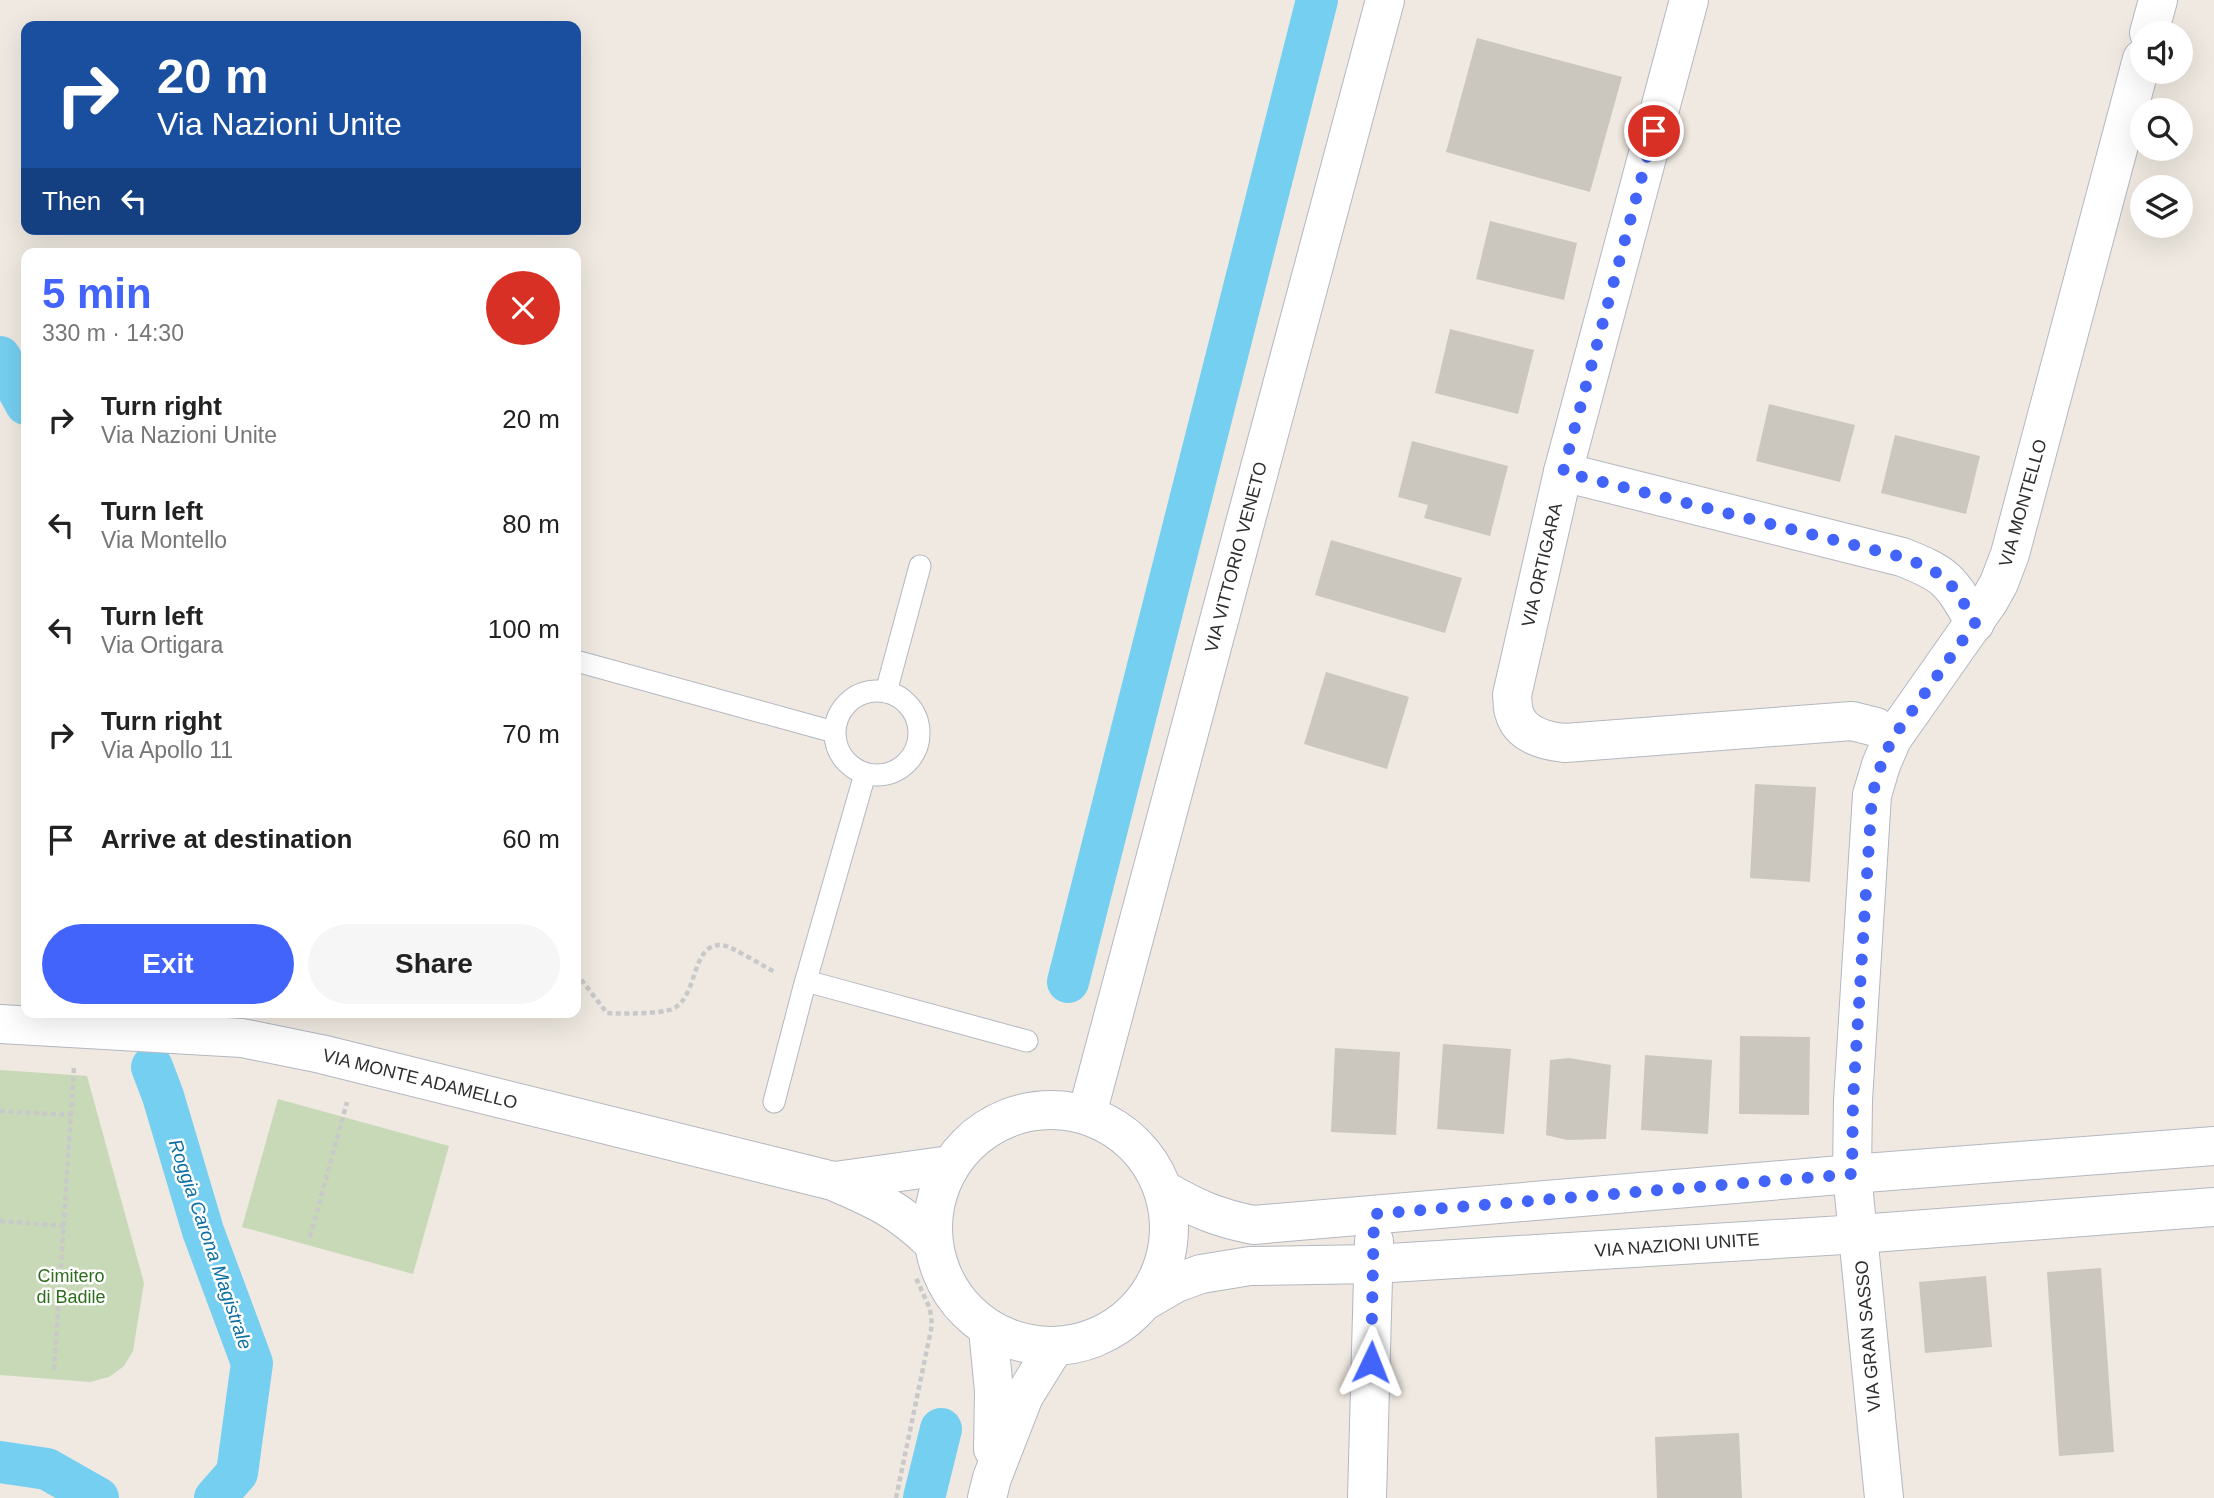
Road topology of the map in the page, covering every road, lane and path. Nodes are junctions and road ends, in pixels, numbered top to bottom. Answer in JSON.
{"nodes":[{"id":1,"x":1385,"y":0,"type":"edge"},
{"id":2,"x":1689,"y":0,"type":"edge"},
{"id":3,"x":2158,"y":0,"type":"edge"},
{"id":4,"x":2152,"y":21,"type":"edge"},
{"id":5,"x":2135,"y":84,"type":"edge"},
{"id":6,"x":1563,"y":472,"type":"junction"},
{"id":7,"x":920,"y":566,"type":"dead end"},
{"id":8,"x":1975,"y":623,"type":"junction"},
{"id":9,"x":581,"y":662,"type":"edge"},
{"id":10,"x":886,"y":692,"type":"junction"},
{"id":11,"x":834,"y":732,"type":"junction"},
{"id":12,"x":1892,"y":739,"type":"junction"},
{"id":13,"x":865,"y":774,"type":"junction"},
{"id":14,"x":581,"y":979,"type":"edge"},
{"id":15,"x":805,"y":984,"type":"junction"},
{"id":16,"x":0,"y":1024,"type":"edge"},
{"id":17,"x":74,"y":1029,"type":"junction"},
{"id":18,"x":1027,"y":1041,"type":"dead end"},
{"id":19,"x":358,"y":1064,"type":"junction"},
{"id":20,"x":774,"y":1102,"type":"dead end"},
{"id":21,"x":0,"y":1111,"type":"edge"},
{"id":22,"x":1087,"y":1114,"type":"junction"},
{"id":23,"x":71,"y":1115,"type":"junction"},
{"id":24,"x":2214,"y":1146,"type":"edge"},
{"id":25,"x":950,"y":1165,"type":"junction"},
{"id":26,"x":1852,"y":1174,"type":"junction"},
{"id":27,"x":833,"y":1181,"type":"junction"},
{"id":28,"x":1164,"y":1190,"type":"junction"},
{"id":29,"x":2214,"y":1207,"type":"edge"},
{"id":30,"x":1374,"y":1214,"type":"junction"},
{"id":31,"x":0,"y":1221,"type":"edge"},
{"id":32,"x":64,"y":1226,"type":"junction"},
{"id":33,"x":1859,"y":1234,"type":"junction"},
{"id":34,"x":310,"y":1237,"type":"dead end"},
{"id":35,"x":923,"y":1257,"type":"junction"},
{"id":36,"x":1374,"y":1264,"type":"junction"},
{"id":37,"x":1145,"y":1301,"type":"junction"},
{"id":38,"x":988,"y":1329,"type":"junction"},
{"id":39,"x":1055,"y":1346,"type":"junction"},
{"id":40,"x":54,"y":1370,"type":"dead end"},
{"id":41,"x":990,"y":1488,"type":"edge"},
{"id":42,"x":896,"y":1498,"type":"edge"},
{"id":43,"x":1367,"y":1498,"type":"edge"},
{"id":44,"x":1884,"y":1498,"type":"edge"}],
"edges":[{"from":1,"to":22,"type":"street","name":"VIA VITTORIO VENETO"},
{"from":2,"to":6,"type":"street","name":"VIA ORTIGARA"},
{"from":3,"to":4,"type":"street"},
{"from":5,"to":8,"type":"street","name":"VIA MONTELLO"},
{"from":6,"to":8,"type":"street"},
{"from":6,"to":12,"type":"street","name":"VIA ORTIGARA"},
{"from":7,"to":10,"type":"lane"},
{"from":8,"to":12,"type":"street","name":"VIA MONTELLO"},
{"from":9,"to":11,"type":"lane"},
{"from":10,"to":11,"type":"lane"},
{"from":10,"to":13,"type":"lane"},
{"from":11,"to":13,"type":"lane"},
{"from":12,"to":26,"type":"street","name":"VIA MONTELLO"},
{"from":13,"to":15,"type":"lane"},
{"from":14,"to":15,"type":"path"},
{"from":15,"to":18,"type":"lane"},
{"from":15,"to":20,"type":"lane"},
{"from":16,"to":17,"type":"street","name":"VIA MONTE ADAMELLO"},
{"from":17,"to":19,"type":"street","name":"VIA MONTE ADAMELLO"},
{"from":17,"to":23,"type":"path"},
{"from":19,"to":27,"type":"street","name":"VIA MONTE ADAMELLO"},
{"from":19,"to":34,"type":"path"},
{"from":21,"to":23,"type":"path"},
{"from":22,"to":25,"type":"street"},
{"from":22,"to":28,"type":"street"},
{"from":23,"to":32,"type":"path"},
{"from":24,"to":26,"type":"street"},
{"from":25,"to":27,"type":"street","name":"VIA MONTE ADAMELLO"},
{"from":25,"to":35,"type":"street"},
{"from":26,"to":30,"type":"street"},
{"from":26,"to":33,"type":"street","name":"VIA GRAN SASSO"},
{"from":27,"to":35,"type":"street","name":"VIA MONTE ADAMELLO"},
{"from":28,"to":30,"type":"street"},
{"from":28,"to":37,"type":"street"},
{"from":29,"to":33,"type":"street","name":"VIA NAZIONI UNITE"},
{"from":30,"to":36,"type":"street"},
{"from":31,"to":32,"type":"path"},
{"from":32,"to":40,"type":"path"},
{"from":33,"to":36,"type":"street","name":"VIA NAZIONI UNITE"},
{"from":33,"to":44,"type":"street","name":"VIA GRAN SASSO"},
{"from":35,"to":38,"type":"street"},
{"from":35,"to":42,"type":"path"},
{"from":36,"to":37,"type":"street","name":"VIA NAZIONI UNITE"},
{"from":36,"to":43,"type":"street"},
{"from":37,"to":39,"type":"street"},
{"from":38,"to":39,"type":"street"},
{"from":38,"to":41,"type":"street"},
{"from":39,"to":41,"type":"street"}]}
